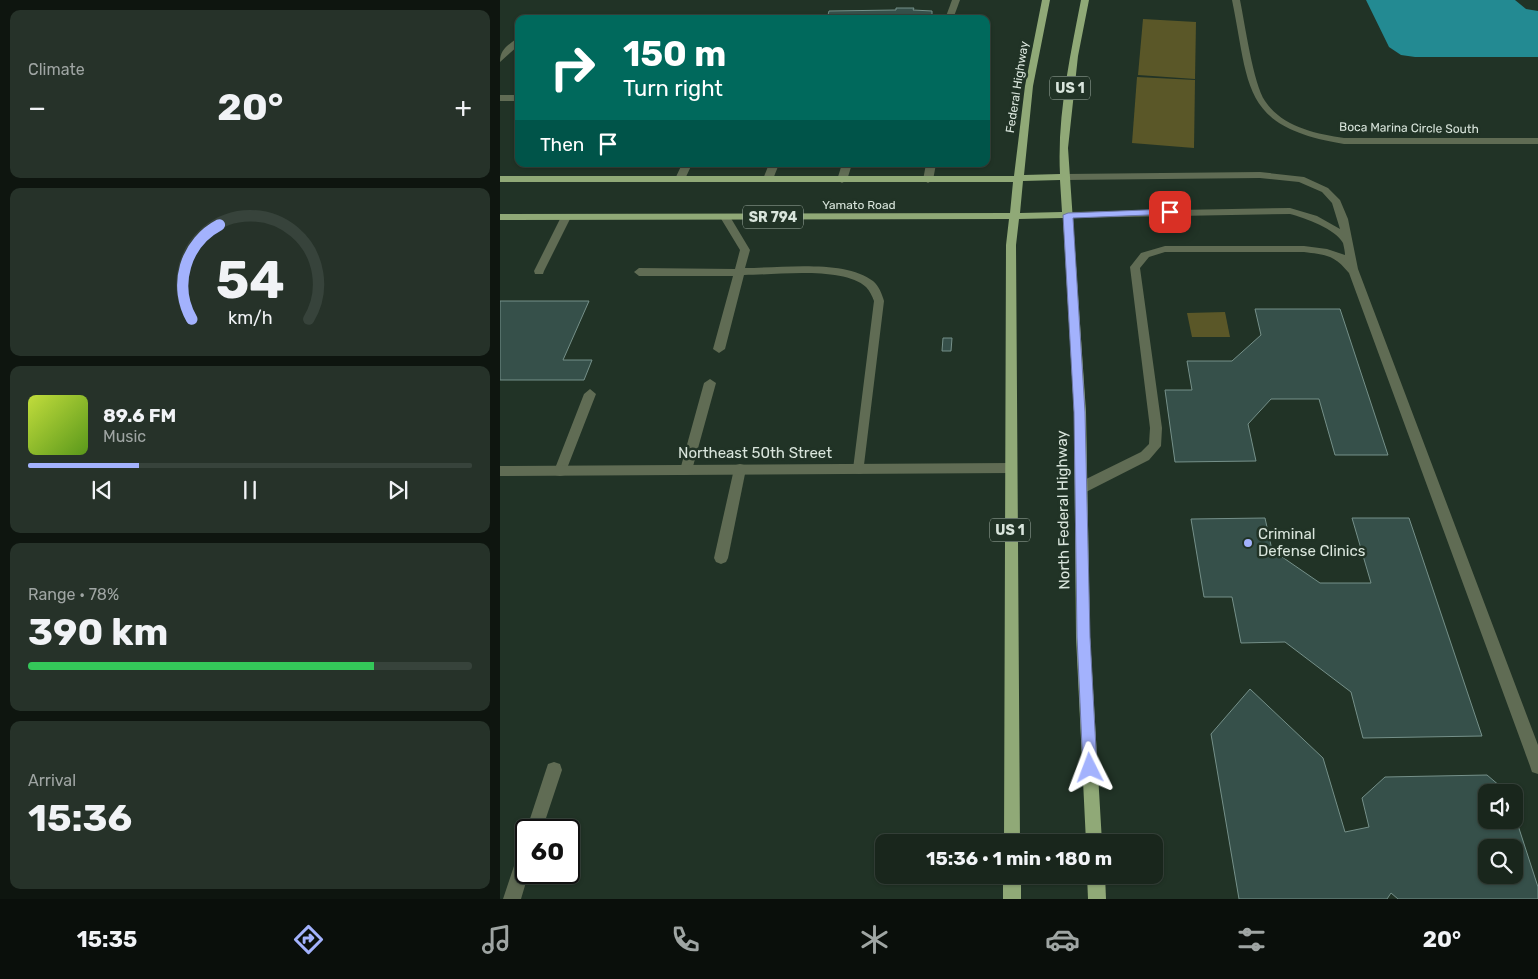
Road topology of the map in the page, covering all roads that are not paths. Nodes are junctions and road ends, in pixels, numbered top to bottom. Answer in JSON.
{"nodes":[{"id":1,"x":956,"y":0,"type":"edge"},
{"id":2,"x":1046,"y":0,"type":"edge"},
{"id":3,"x":1085,"y":0,"type":"edge"},
{"id":4,"x":1236,"y":0,"type":"edge"},
{"id":5,"x":950,"y":15,"type":"edge"},
{"id":6,"x":515,"y":44,"type":"edge"},
{"id":7,"x":500,"y":60,"type":"edge"},
{"id":8,"x":515,"y":97,"type":"edge"},
{"id":9,"x":500,"y":98,"type":"edge"},
{"id":10,"x":1538,"y":141,"type":"edge"},
{"id":11,"x":686,"y":167,"type":"edge"},
{"id":12,"x":773,"y":167,"type":"edge"},
{"id":13,"x":846,"y":167,"type":"edge"},
{"id":14,"x":930,"y":167,"type":"edge"},
{"id":15,"x":1064,"y":177,"type":"junction"},
{"id":16,"x":1017,"y":178,"type":"junction"},
{"id":17,"x":500,"y":179,"type":"edge"},
{"id":18,"x":680,"y":179,"type":"junction"},
{"id":19,"x":768,"y":179,"type":"junction"},
{"id":20,"x":842,"y":180,"type":"junction"},
{"id":21,"x":928,"y":180,"type":"junction"},
{"id":22,"x":1068,"y":215,"type":"junction"},
{"id":23,"x":500,"y":217,"type":"edge"},
{"id":24,"x":566,"y":217,"type":"junction"},
{"id":25,"x":725,"y":217,"type":"junction"},
{"id":26,"x":1014,"y":217,"type":"junction"},
{"id":27,"x":1346,"y":240,"type":"junction"},
{"id":28,"x":539,"y":271,"type":"dead end"},
{"id":29,"x":639,"y":272,"type":"dead end"},
{"id":30,"x":739,"y":272,"type":"junction"},
{"id":31,"x":1354,"y":272,"type":"junction"},
{"id":32,"x":719,"y":349,"type":"dead end"},
{"id":33,"x":710,"y":383,"type":"dead end"},
{"id":34,"x":590,"y":394,"type":"dead end"},
{"id":35,"x":1010,"y":468,"type":"junction"},
{"id":36,"x":740,"y":469,"type":"junction"},
{"id":37,"x":859,"y":469,"type":"junction"},
{"id":38,"x":686,"y":470,"type":"junction"},
{"id":39,"x":500,"y":471,"type":"edge"},
{"id":40,"x":560,"y":471,"type":"junction"},
{"id":41,"x":1081,"y":488,"type":"junction"},
{"id":42,"x":721,"y":558,"type":"dead end"},
{"id":43,"x":1538,"y":766,"type":"edge"},
{"id":44,"x":554,"y":770,"type":"dead end"},
{"id":45,"x":538,"y":819,"type":"edge"},
{"id":46,"x":1012,"y":834,"type":"edge"},
{"id":47,"x":1094,"y":834,"type":"edge"},
{"id":48,"x":517,"y":884,"type":"edge"},
{"id":49,"x":1012,"y":884,"type":"edge"},
{"id":50,"x":1096,"y":884,"type":"edge"},
{"id":51,"x":512,"y":899,"type":"edge"},
{"id":52,"x":1012,"y":899,"type":"edge"},
{"id":53,"x":1097,"y":899,"type":"edge"}],
"edges":[{"from":1,"to":5,"type":"street"},
{"from":2,"to":16,"type":"main road","name":"Federal Highway","number":"US 1"},
{"from":3,"to":15,"type":"main road","number":"US 1"},
{"from":4,"to":10,"type":"street","name":"Boca Marina Circle South"},
{"from":6,"to":7,"type":"street"},
{"from":8,"to":9,"type":"street"},
{"from":11,"to":18,"type":"street"},
{"from":12,"to":19,"type":"street"},
{"from":13,"to":20,"type":"street"},
{"from":14,"to":21,"type":"street"},
{"from":15,"to":16,"type":"main road","name":"Yamato Road"},
{"from":15,"to":22,"type":"main road","name":"North Federal Highway","number":"US 1"},
{"from":15,"to":27,"type":"street"},
{"from":16,"to":21,"type":"main road","name":"Yamato Road"},
{"from":16,"to":26,"type":"main road","number":"US 1"},
{"from":17,"to":18,"type":"main road","name":"Yamato Road"},
{"from":18,"to":19,"type":"main road","name":"Yamato Road"},
{"from":19,"to":20,"type":"main road","name":"Yamato Road"},
{"from":20,"to":21,"type":"main road","name":"Yamato Road"},
{"from":22,"to":26,"type":"main road","name":"Yamato Road","number":"SR 794"},
{"from":22,"to":27,"type":"street"},
{"from":22,"to":41,"type":"main road","name":"North Federal Highway","number":"US 1"},
{"from":23,"to":24,"type":"main road","name":"Yamato Road","number":"SR 794"},
{"from":24,"to":25,"type":"main road","name":"Yamato Road","number":"SR 794"},
{"from":24,"to":28,"type":"street"},
{"from":25,"to":26,"type":"main road","name":"Yamato Road","number":"SR 794"},
{"from":25,"to":30,"type":"street"},
{"from":26,"to":35,"type":"main road","number":"US 1"},
{"from":27,"to":31,"type":"street"},
{"from":29,"to":30,"type":"street"},
{"from":30,"to":32,"type":"street"},
{"from":30,"to":37,"type":"street"},
{"from":31,"to":41,"type":"street"},
{"from":31,"to":43,"type":"street"},
{"from":33,"to":38,"type":"street"},
{"from":34,"to":40,"type":"street"},
{"from":35,"to":37,"type":"street","name":"Northeast 50th Street"},
{"from":35,"to":46,"type":"main road","number":"US 1"},
{"from":36,"to":37,"type":"street","name":"Northeast 50th Street"},
{"from":36,"to":38,"type":"street","name":"Northeast 50th Street"},
{"from":36,"to":42,"type":"street"},
{"from":38,"to":40,"type":"street","name":"Northeast 50th Street"},
{"from":39,"to":40,"type":"street","name":"Northeast 50th Street"},
{"from":41,"to":47,"type":"main road","name":"North Federal Highway","number":"US 1"},
{"from":44,"to":45,"type":"street"},
{"from":48,"to":51,"type":"street"},
{"from":49,"to":52,"type":"main road"},
{"from":50,"to":53,"type":"main road"}]}
